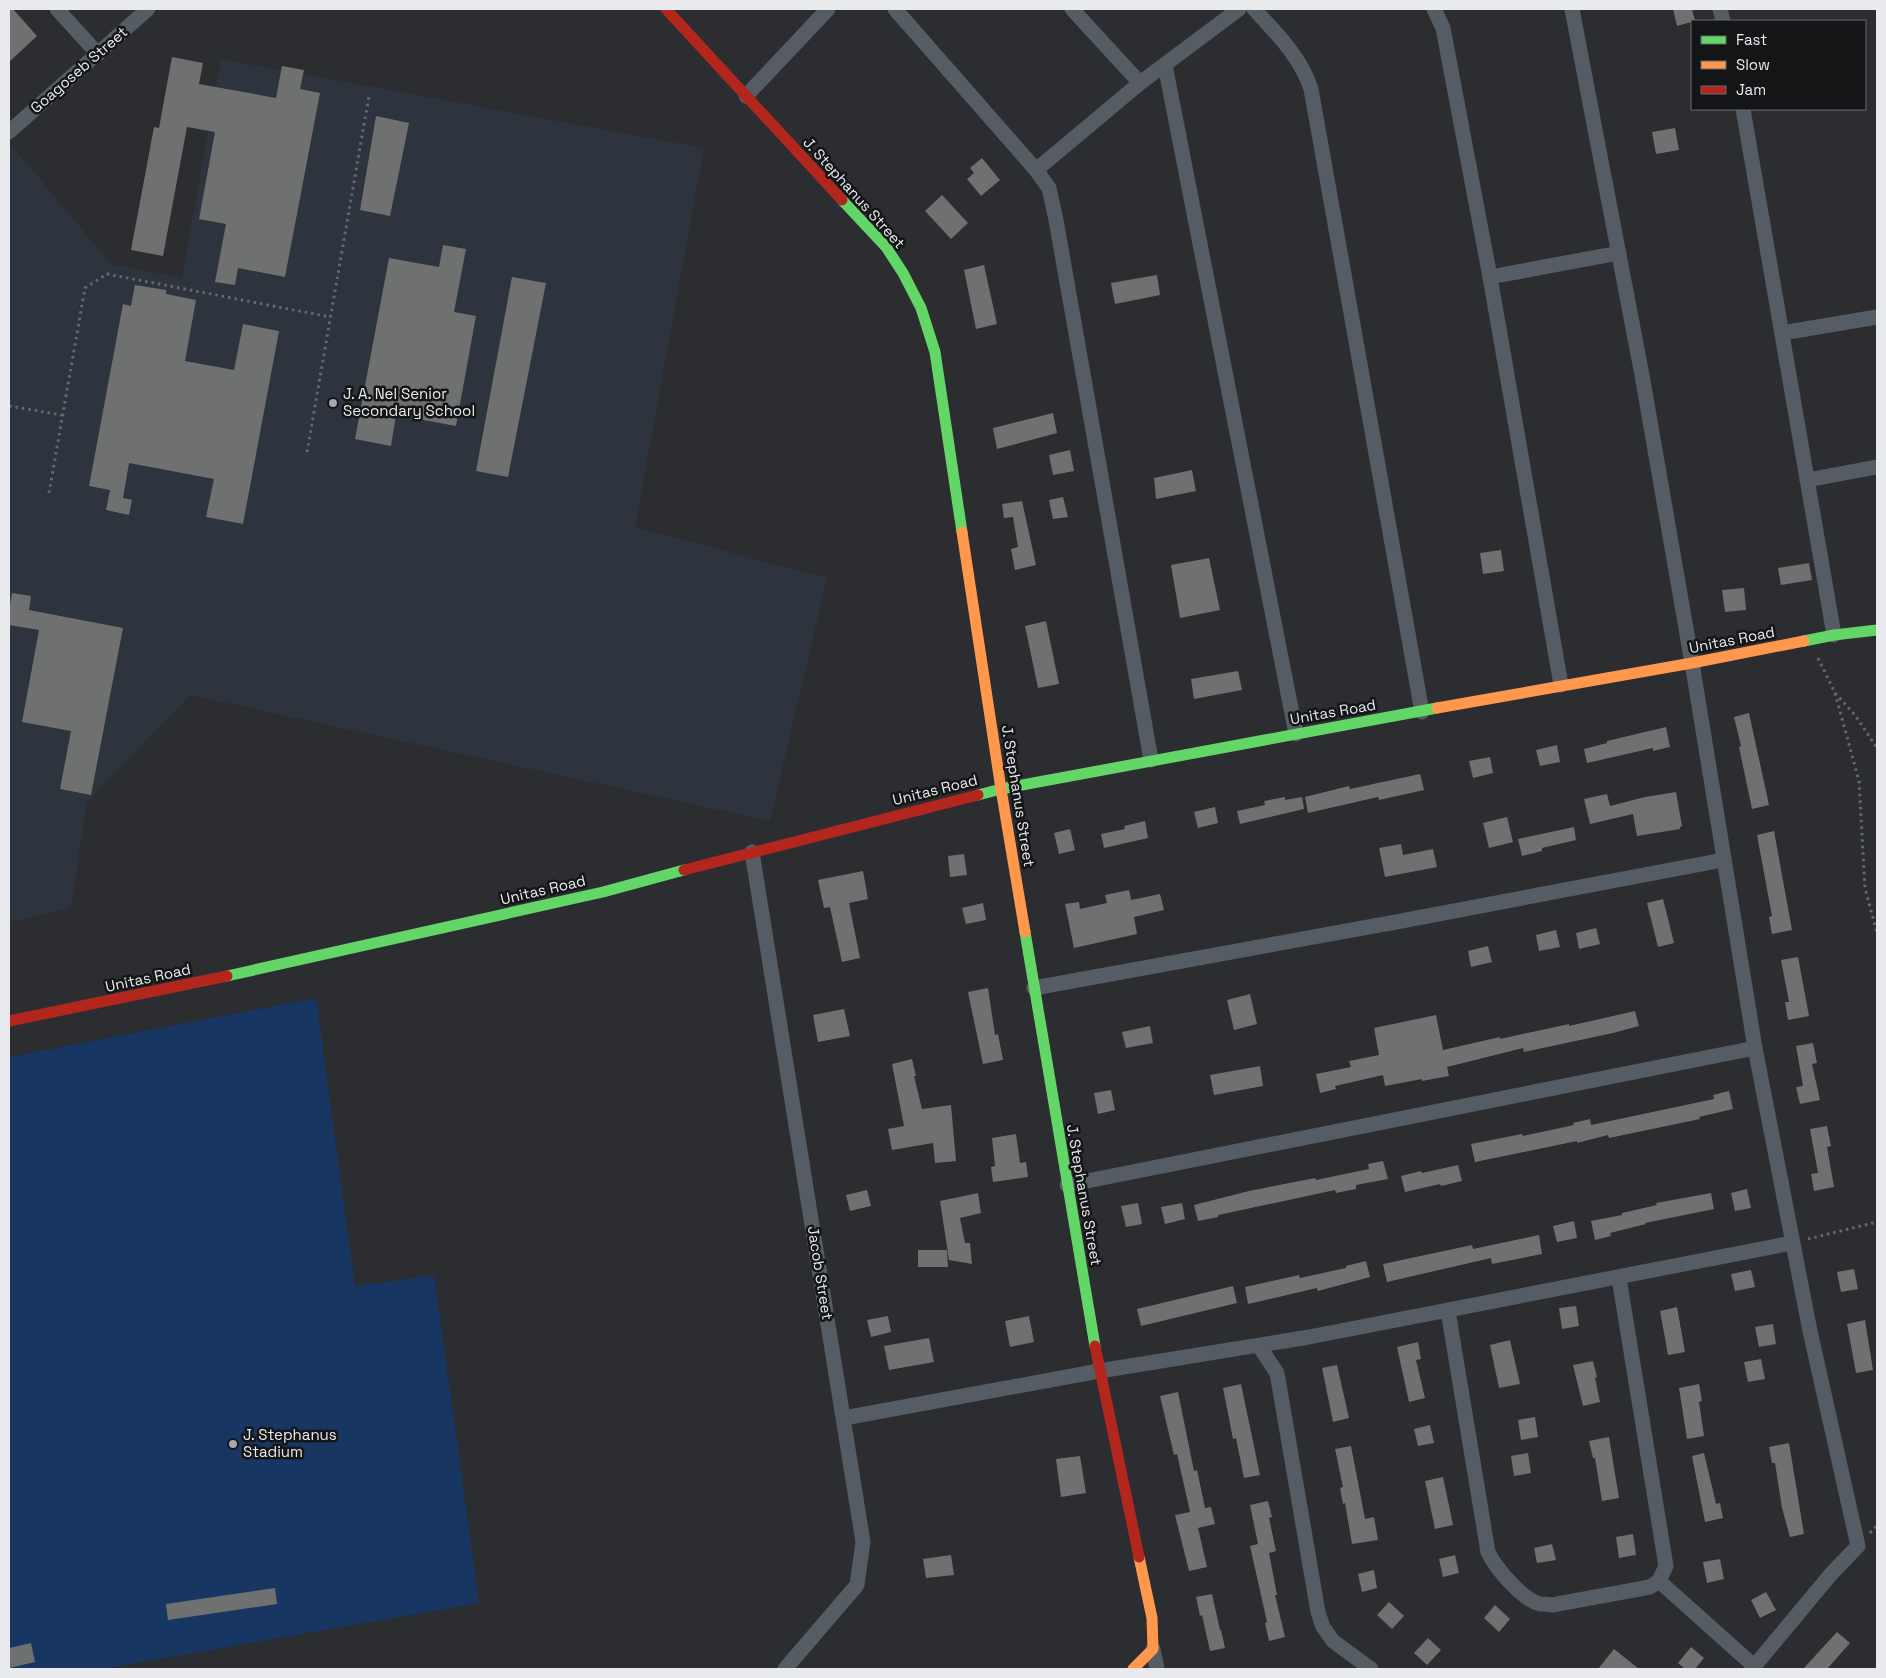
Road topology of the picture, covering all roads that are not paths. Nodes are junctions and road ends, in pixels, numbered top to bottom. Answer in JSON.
{"nodes":[{"id":1,"x":57,"y":9,"type":"edge"},
{"id":2,"x":148,"y":9,"type":"edge"},
{"id":3,"x":666,"y":9,"type":"edge"},
{"id":4,"x":828,"y":9,"type":"edge"},
{"id":5,"x":895,"y":9,"type":"edge"},
{"id":6,"x":1072,"y":9,"type":"edge"},
{"id":7,"x":1239,"y":9,"type":"edge"},
{"id":8,"x":1254,"y":9,"type":"edge"},
{"id":9,"x":1434,"y":9,"type":"edge"},
{"id":10,"x":1572,"y":9,"type":"edge"},
{"id":11,"x":98,"y":54,"type":"junction"},
{"id":12,"x":1165,"y":65,"type":"junction"},
{"id":13,"x":1140,"y":84,"type":"junction"},
{"id":14,"x":746,"y":96,"type":"junction"},
{"id":15,"x":1743,"y":110,"type":"edge"},
{"id":16,"x":9,"y":132,"type":"edge"},
{"id":17,"x":1036,"y":170,"type":"junction"},
{"id":18,"x":1618,"y":254,"type":"junction"},
{"id":19,"x":1490,"y":277,"type":"junction"},
{"id":20,"x":1877,"y":317,"type":"edge"},
{"id":21,"x":1782,"y":333,"type":"junction"},
{"id":22,"x":1877,"y":467,"type":"edge"},
{"id":23,"x":1807,"y":480,"type":"junction"},
{"id":24,"x":1877,"y":630,"type":"edge"},
{"id":25,"x":1834,"y":635,"type":"junction"},
{"id":26,"x":1692,"y":663,"type":"junction"},
{"id":27,"x":1561,"y":685,"type":"junction"},
{"id":28,"x":1422,"y":712,"type":"junction"},
{"id":29,"x":1296,"y":734,"type":"junction"},
{"id":30,"x":1151,"y":760,"type":"junction"},
{"id":31,"x":1002,"y":789,"type":"junction"},
{"id":32,"x":752,"y":852,"type":"junction"},
{"id":33,"x":1723,"y":860,"type":"junction"},
{"id":34,"x":1034,"y":988,"type":"junction"},
{"id":35,"x":9,"y":1021,"type":"edge"},
{"id":36,"x":1755,"y":1048,"type":"junction"},
{"id":37,"x":1067,"y":1185,"type":"junction"},
{"id":38,"x":1792,"y":1243,"type":"junction"},
{"id":39,"x":1619,"y":1278,"type":"junction"},
{"id":40,"x":1448,"y":1311,"type":"junction"},
{"id":41,"x":1259,"y":1346,"type":"junction"},
{"id":42,"x":1099,"y":1370,"type":"junction"},
{"id":43,"x":844,"y":1418,"type":"junction"},
{"id":44,"x":1659,"y":1581,"type":"junction"},
{"id":45,"x":1153,"y":1649,"type":"junction"},
{"id":46,"x":1753,"y":1668,"type":"edge"},
{"id":47,"x":786,"y":1669,"type":"edge"},
{"id":48,"x":1133,"y":1669,"type":"edge"},
{"id":49,"x":1157,"y":1669,"type":"edge"},
{"id":50,"x":1371,"y":1669,"type":"edge"}],
"edges":[{"from":1,"to":11,"type":"street"},
{"from":2,"to":11,"type":"street","name":"Goagoseb Street"},
{"from":3,"to":14,"type":"street","name":"J. Stephanus Street"},
{"from":4,"to":14,"type":"street"},
{"from":5,"to":17,"type":"street"},
{"from":6,"to":13,"type":"street"},
{"from":7,"to":12,"type":"street"},
{"from":8,"to":28,"type":"street"},
{"from":9,"to":19,"type":"street"},
{"from":10,"to":18,"type":"street"},
{"from":11,"to":16,"type":"street","name":"Goagoseb Street"},
{"from":12,"to":13,"type":"street"},
{"from":12,"to":29,"type":"street"},
{"from":13,"to":17,"type":"street"},
{"from":14,"to":31,"type":"street","name":"J. Stephanus Street"},
{"from":15,"to":21,"type":"street"},
{"from":17,"to":30,"type":"street"},
{"from":18,"to":19,"type":"street"},
{"from":18,"to":26,"type":"street"},
{"from":19,"to":27,"type":"street"},
{"from":20,"to":21,"type":"street"},
{"from":21,"to":23,"type":"street"},
{"from":22,"to":23,"type":"street"},
{"from":23,"to":25,"type":"street"},
{"from":24,"to":25,"type":"street","name":"Unitas Road"},
{"from":25,"to":26,"type":"street","name":"Unitas Road"},
{"from":26,"to":27,"type":"street","name":"Unitas Road"},
{"from":26,"to":33,"type":"street"},
{"from":27,"to":28,"type":"street","name":"Unitas Road"},
{"from":28,"to":29,"type":"street","name":"Unitas Road"},
{"from":29,"to":30,"type":"street","name":"Unitas Road"},
{"from":30,"to":31,"type":"street","name":"Unitas Road"},
{"from":31,"to":32,"type":"street","name":"Unitas Road"},
{"from":31,"to":34,"type":"street","name":"J. Stephanus Street"},
{"from":32,"to":35,"type":"street","name":"Unitas Road"},
{"from":32,"to":43,"type":"street","name":"Jacob Street"},
{"from":33,"to":34,"type":"street"},
{"from":33,"to":36,"type":"street"},
{"from":34,"to":37,"type":"street","name":"J. Stephanus Street"},
{"from":36,"to":37,"type":"street"},
{"from":36,"to":38,"type":"street"},
{"from":37,"to":42,"type":"street","name":"J. Stephanus Street"},
{"from":38,"to":39,"type":"street"},
{"from":38,"to":46,"type":"street"},
{"from":39,"to":40,"type":"street"},
{"from":39,"to":44,"type":"street"},
{"from":40,"to":41,"type":"street"},
{"from":40,"to":44,"type":"street"},
{"from":41,"to":42,"type":"street"},
{"from":41,"to":50,"type":"street"},
{"from":42,"to":43,"type":"street"},
{"from":42,"to":45,"type":"street","name":"J. Stephanus Street"},
{"from":43,"to":47,"type":"street","name":"Jacob Street"},
{"from":44,"to":46,"type":"street"},
{"from":45,"to":48,"type":"street"},
{"from":45,"to":49,"type":"street"}]}
